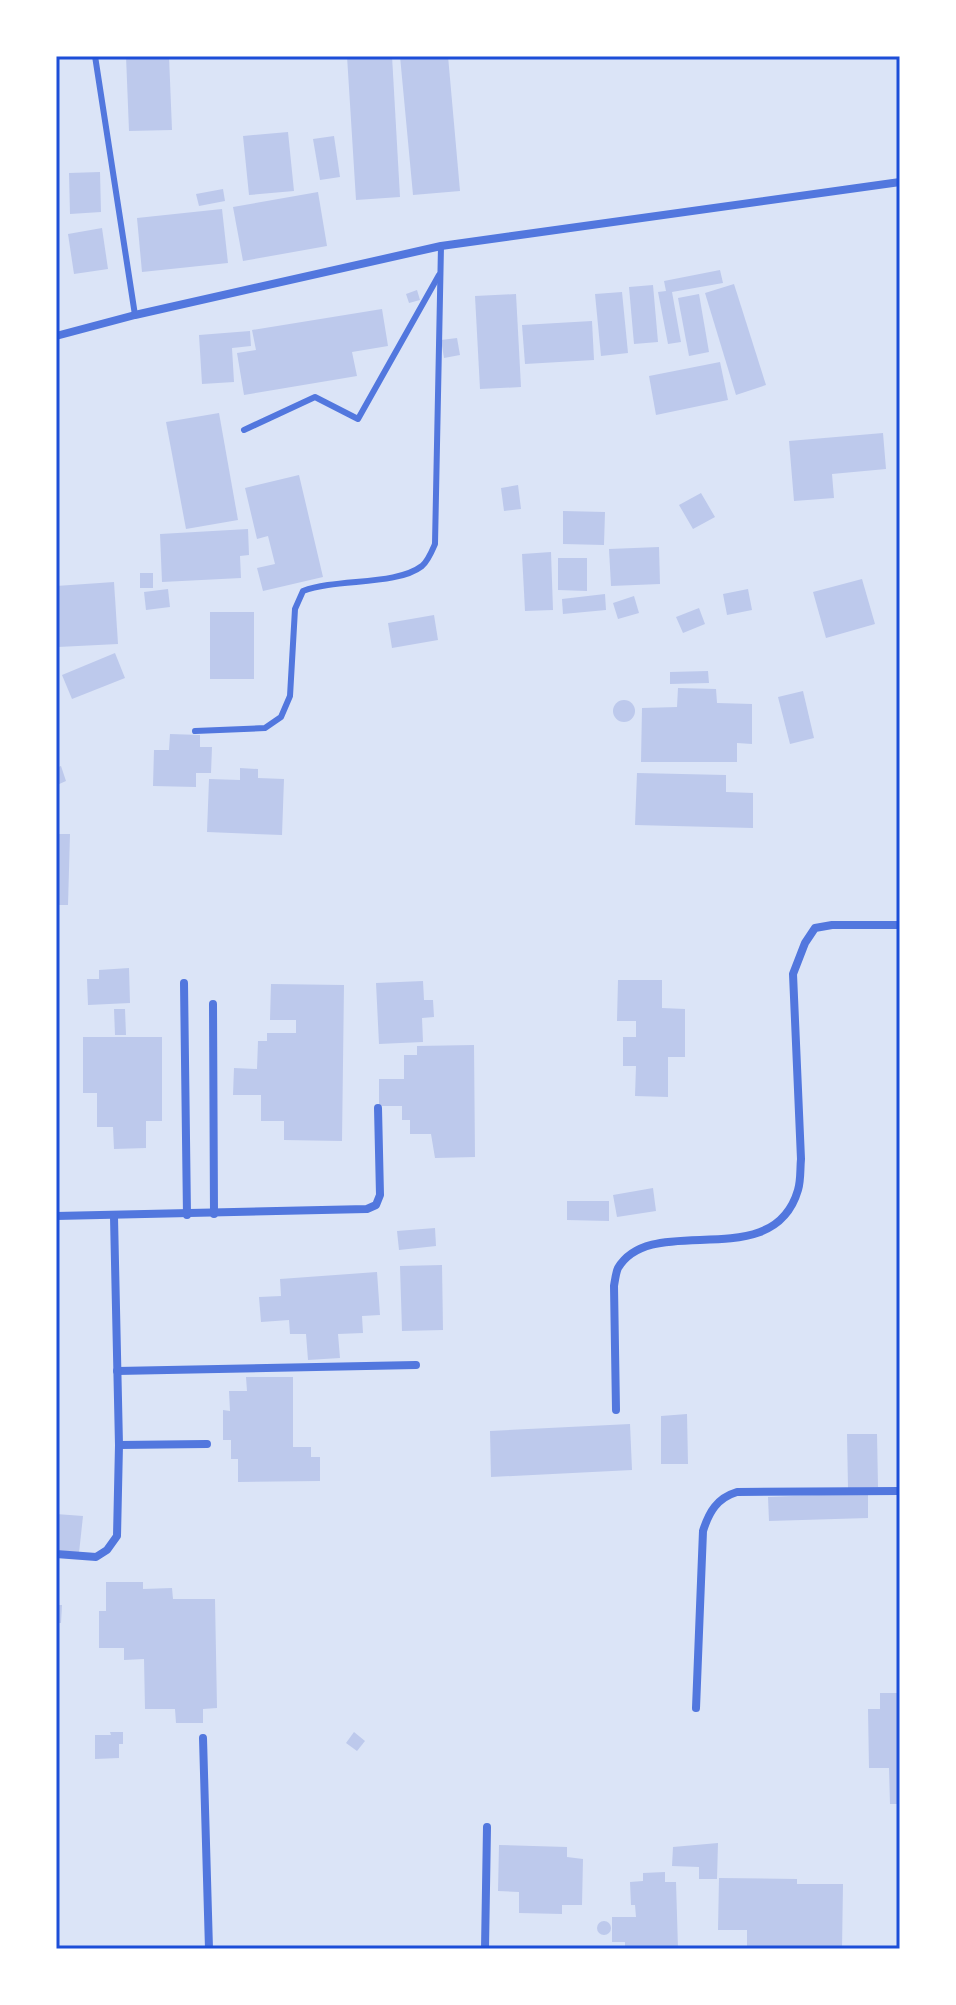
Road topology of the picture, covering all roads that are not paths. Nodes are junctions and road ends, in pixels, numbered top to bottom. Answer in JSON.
{"nodes":[{"id":1,"x":95,"y":56,"type":"edge"},
{"id":2,"x":900,"y":182,"type":"edge"},
{"id":3,"x":441,"y":246,"type":"junction"},
{"id":4,"x":441,"y":273,"type":"junction"},
{"id":5,"x":135,"y":315,"type":"junction"},
{"id":6,"x":56,"y":336,"type":"edge"},
{"id":7,"x":244,"y":430,"type":"dead end"},
{"id":8,"x":195,"y":731,"type":"dead end"},
{"id":9,"x":900,"y":925,"type":"edge"},
{"id":10,"x":184,"y":983,"type":"dead end"},
{"id":11,"x":213,"y":1004,"type":"dead end"},
{"id":12,"x":378,"y":1108,"type":"dead end"},
{"id":13,"x":214,"y":1214,"type":"junction"},
{"id":14,"x":187,"y":1215,"type":"junction"},
{"id":15,"x":56,"y":1216,"type":"edge"},
{"id":16,"x":114,"y":1217,"type":"junction"},
{"id":17,"x":416,"y":1365,"type":"dead end"},
{"id":18,"x":117,"y":1371,"type":"junction"},
{"id":19,"x":616,"y":1410,"type":"dead end"},
{"id":20,"x":207,"y":1444,"type":"dead end"},
{"id":21,"x":119,"y":1445,"type":"junction"},
{"id":22,"x":900,"y":1491,"type":"edge"},
{"id":23,"x":59,"y":1555,"type":"edge"},
{"id":24,"x":696,"y":1708,"type":"dead end"},
{"id":25,"x":203,"y":1738,"type":"dead end"},
{"id":26,"x":487,"y":1827,"type":"dead end"},
{"id":27,"x":209,"y":1949,"type":"edge"},
{"id":28,"x":485,"y":1949,"type":"edge"}],
"edges":[{"from":1,"to":5,"type":"lane"},
{"from":2,"to":3,"type":"street"},
{"from":3,"to":4,"type":"lane"},
{"from":3,"to":5,"type":"street"},
{"from":4,"to":7,"type":"lane"},
{"from":4,"to":8,"type":"lane"},
{"from":5,"to":6,"type":"street"},
{"from":9,"to":19,"type":"street"},
{"from":10,"to":14,"type":"street"},
{"from":11,"to":13,"type":"street"},
{"from":12,"to":13,"type":"street"},
{"from":13,"to":14,"type":"street"},
{"from":14,"to":16,"type":"street"},
{"from":15,"to":16,"type":"street"},
{"from":16,"to":18,"type":"street"},
{"from":17,"to":18,"type":"street"},
{"from":18,"to":21,"type":"street"},
{"from":20,"to":21,"type":"street"},
{"from":21,"to":23,"type":"street"},
{"from":22,"to":24,"type":"street"},
{"from":25,"to":27,"type":"street"},
{"from":26,"to":28,"type":"street"}]}
